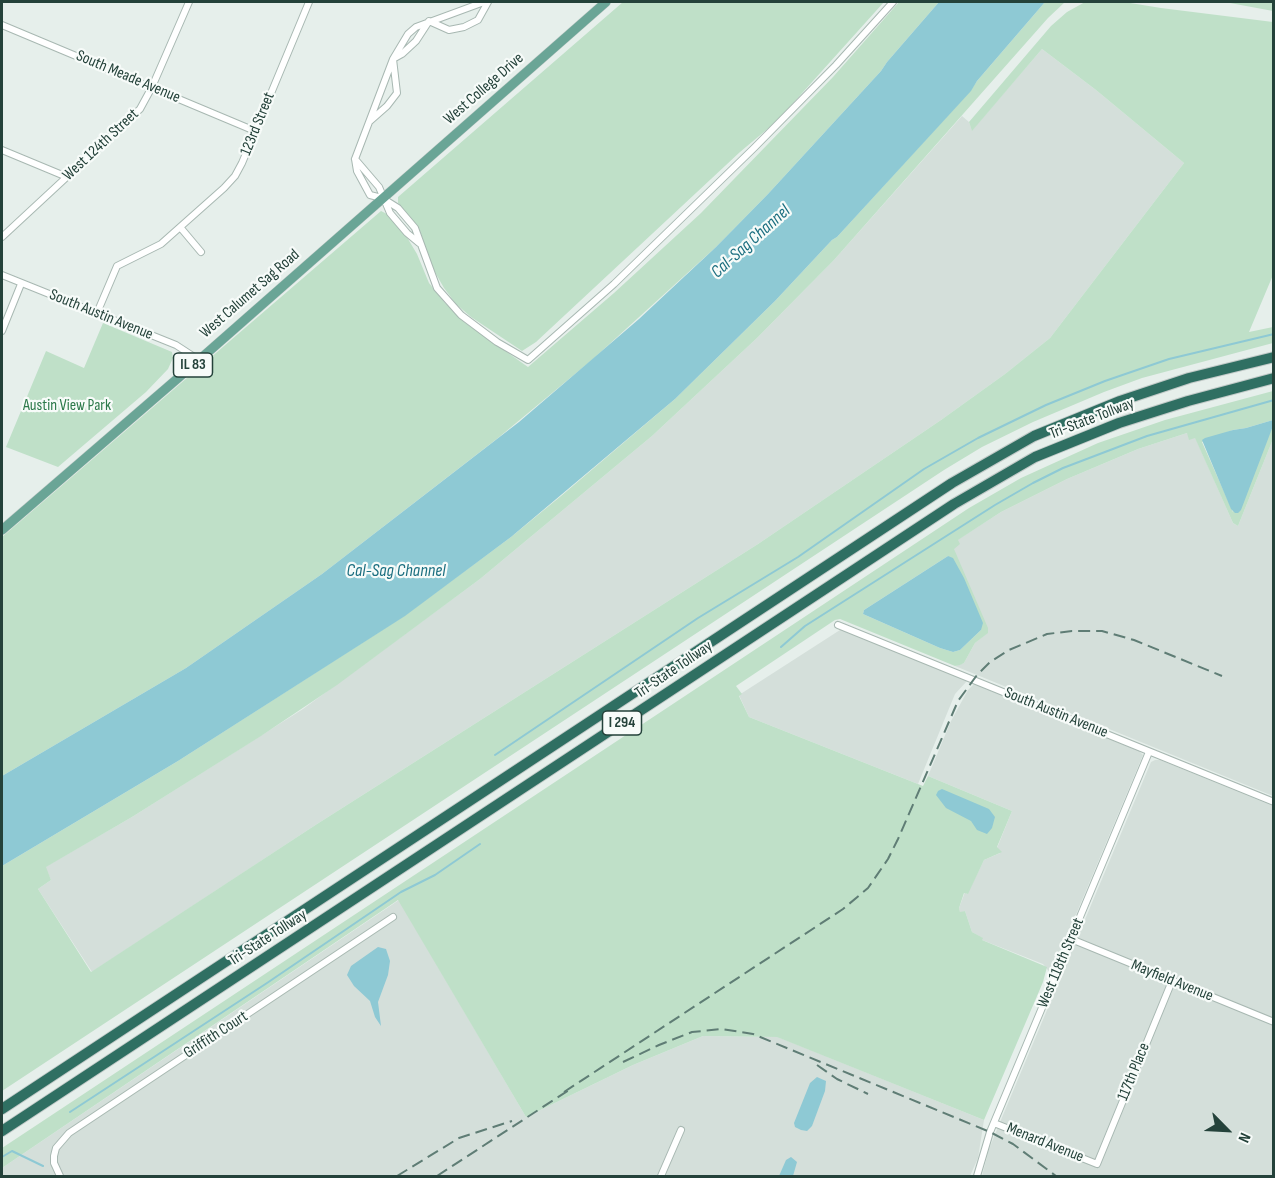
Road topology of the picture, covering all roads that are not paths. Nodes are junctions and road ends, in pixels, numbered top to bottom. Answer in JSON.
{"nodes":[{"id":1,"x":189,"y":2,"type":"edge"},
{"id":2,"x":309,"y":2,"type":"edge"},
{"id":3,"x":486,"y":2,"type":"edge"},
{"id":4,"x":893,"y":2,"type":"edge"},
{"id":5,"x":600,"y":4,"type":"edge"},
{"id":6,"x":429,"y":21,"type":"junction"},
{"id":7,"x":2,"y":25,"type":"edge"},
{"id":8,"x":393,"y":59,"type":"junction"},
{"id":9,"x":152,"y":87,"type":"junction"},
{"id":10,"x":369,"y":121,"type":"junction"},
{"id":11,"x":255,"y":131,"type":"junction"},
{"id":12,"x":2,"y":150,"type":"edge"},
{"id":13,"x":355,"y":159,"type":"junction"},
{"id":14,"x":67,"y":177,"type":"junction"},
{"id":15,"x":382,"y":198,"type":"junction"},
{"id":16,"x":180,"y":227,"type":"junction"},
{"id":17,"x":2,"y":237,"type":"edge"},
{"id":18,"x":201,"y":252,"type":"dead end"},
{"id":19,"x":2,"y":275,"type":"edge"},
{"id":20,"x":21,"y":284,"type":"junction"},
{"id":21,"x":98,"y":313,"type":"junction"},
{"id":22,"x":2,"y":331,"type":"edge"},
{"id":23,"x":1274,"y":357,"type":"edge"},
{"id":24,"x":199,"y":360,"type":"junction"},
{"id":25,"x":1274,"y":378,"type":"edge"},
{"id":26,"x":2,"y":530,"type":"edge"},
{"id":27,"x":838,"y":625,"type":"dead end"},
{"id":28,"x":1149,"y":752,"type":"junction"},
{"id":29,"x":1274,"y":802,"type":"edge"},
{"id":30,"x":393,"y":917,"type":"dead end"},
{"id":31,"x":1071,"y":939,"type":"junction"},
{"id":32,"x":1172,"y":981,"type":"junction"},
{"id":33,"x":1274,"y":1022,"type":"edge"},
{"id":34,"x":2,"y":1109,"type":"edge"},
{"id":35,"x":994,"y":1122,"type":"junction"},
{"id":36,"x":681,"y":1130,"type":"dead end"},
{"id":37,"x":2,"y":1131,"type":"edge"},
{"id":38,"x":1097,"y":1164,"type":"joint"},
{"id":39,"x":60,"y":1176,"type":"edge"},
{"id":40,"x":661,"y":1176,"type":"edge"},
{"id":41,"x":977,"y":1176,"type":"edge"}],
"edges":[{"from":1,"to":9,"type":"street","name":"West 124th Street"},
{"from":2,"to":11,"type":"street","name":"123rd Street"},
{"from":3,"to":6,"type":"street"},
{"from":3,"to":6,"type":"street"},
{"from":4,"to":15,"type":"street"},
{"from":5,"to":15,"type":"main road","name":"West College Drive","number":"IL 83"},
{"from":6,"to":8,"type":"street"},
{"from":6,"to":8,"type":"street"},
{"from":7,"to":9,"type":"street","name":"South Meade Avenue"},
{"from":8,"to":10,"type":"street"},
{"from":8,"to":10,"type":"street"},
{"from":9,"to":11,"type":"street","name":"South Meade Avenue"},
{"from":9,"to":14,"type":"street","name":"West 124th Street"},
{"from":10,"to":13,"type":"street"},
{"from":11,"to":16,"type":"street","name":"123rd Street"},
{"from":12,"to":14,"type":"street"},
{"from":13,"to":15,"type":"street"},
{"from":13,"to":15,"type":"street"},
{"from":14,"to":17,"type":"street","name":"West 124th Street"},
{"from":15,"to":24,"type":"main road","name":"West Calumet Sag Road","number":"IL 83"},
{"from":16,"to":18,"type":"street"},
{"from":16,"to":21,"type":"street","name":"123rd Street"},
{"from":19,"to":20,"type":"street","name":"South Austin Avenue"},
{"from":20,"to":21,"type":"street","name":"South Austin Avenue"},
{"from":20,"to":22,"type":"street"},
{"from":21,"to":24,"type":"street","name":"South Austin Avenue"},
{"from":23,"to":34,"type":"highway","name":"Tri-State Tollway","number":"I 294"},
{"from":24,"to":26,"type":"main road","name":"West Calumet Sag Road","number":"IL 83"},
{"from":25,"to":37,"type":"highway","name":"Tri-State Tollway","number":"I 294"},
{"from":27,"to":28,"type":"street","name":"South Austin Avenue"},
{"from":28,"to":29,"type":"street","name":"South Austin Avenue"},
{"from":28,"to":31,"type":"street","name":"West 118th Street"},
{"from":30,"to":39,"type":"street","name":"Griffith Court"},
{"from":31,"to":32,"type":"street","name":"Mayfield Avenue"},
{"from":31,"to":35,"type":"street","name":"West 118th Street"},
{"from":32,"to":33,"type":"street","name":"Mayfield Avenue"},
{"from":32,"to":38,"type":"street","name":"117th Place"},
{"from":35,"to":38,"type":"street","name":"Menard Avenue"},
{"from":35,"to":41,"type":"street","name":"West 118th Street"},
{"from":36,"to":40,"type":"street"}]}
